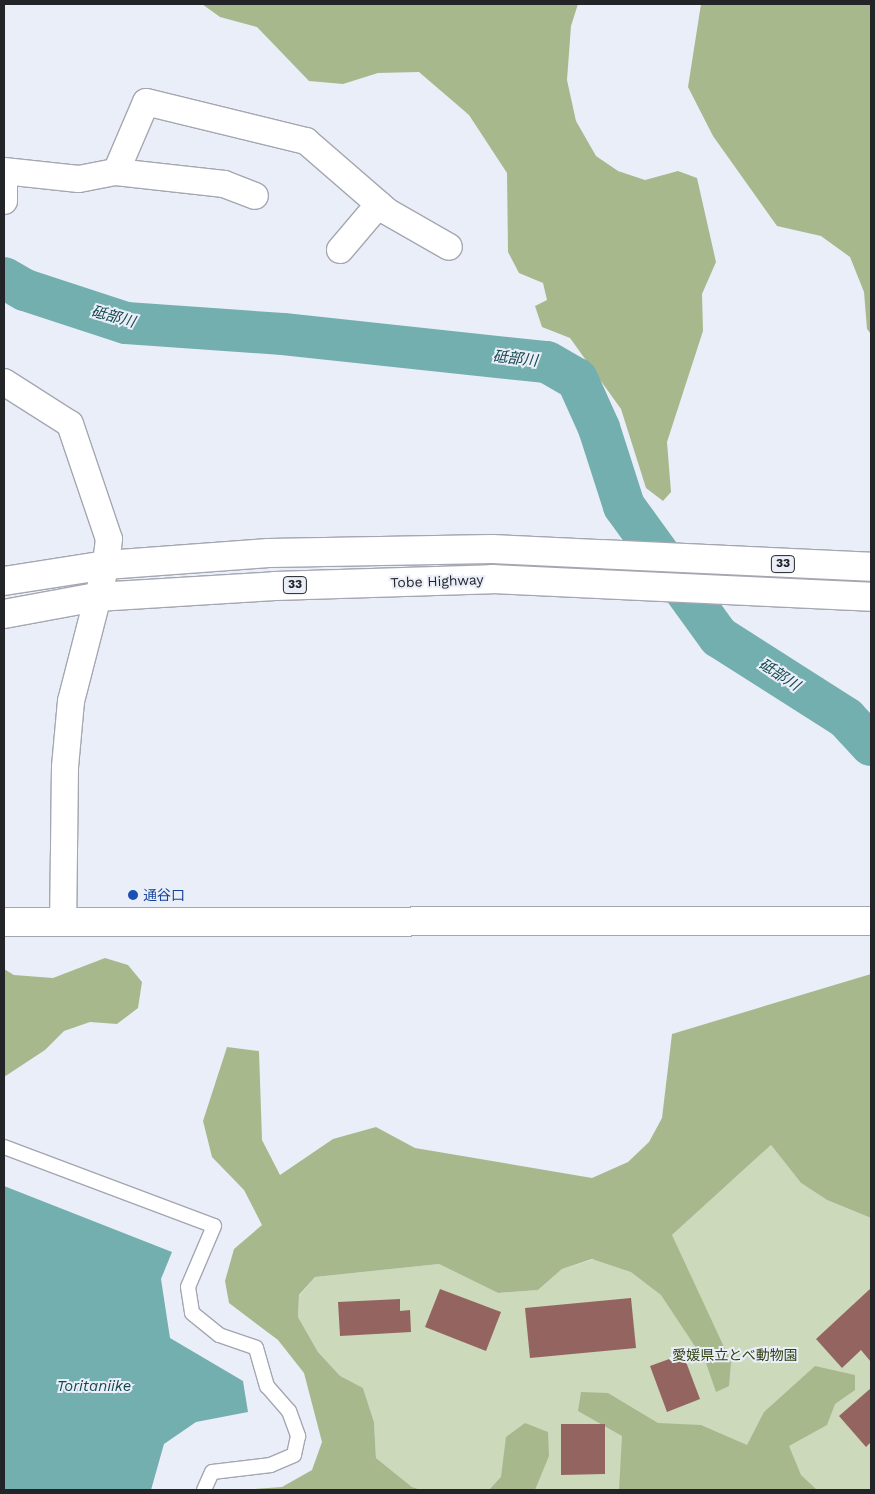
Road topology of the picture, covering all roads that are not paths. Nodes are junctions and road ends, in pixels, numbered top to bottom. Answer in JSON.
{"nodes":[{"id":1,"x":4,"y":171,"type":"edge"},
{"id":2,"x":116,"y":172,"type":"junction"},
{"id":3,"x":4,"y":176,"type":"edge"},
{"id":4,"x":255,"y":196,"type":"dead end"},
{"id":5,"x":4,"y":200,"type":"edge"},
{"id":6,"x":378,"y":204,"type":"junction"},
{"id":7,"x":449,"y":247,"type":"dead end"},
{"id":8,"x":340,"y":250,"type":"dead end"},
{"id":9,"x":4,"y":382,"type":"edge"},
{"id":10,"x":106,"y":565,"type":"junction"},
{"id":11,"x":871,"y":567,"type":"edge"},
{"id":12,"x":4,"y":581,"type":"edge"},
{"id":13,"x":97,"y":597,"type":"junction"},
{"id":14,"x":871,"y":597,"type":"edge"},
{"id":15,"x":4,"y":614,"type":"edge"},
{"id":16,"x":871,"y":921,"type":"edge"},
{"id":17,"x":4,"y":922,"type":"edge"},
{"id":18,"x":63,"y":922,"type":"junction"},
{"id":19,"x":4,"y":1147,"type":"edge"},
{"id":20,"x":204,"y":1490,"type":"edge"}],
"edges":[{"from":1,"to":2,"type":"street"},
{"from":2,"to":4,"type":"street"},
{"from":2,"to":6,"type":"street"},
{"from":3,"to":5,"type":"street"},
{"from":6,"to":7,"type":"street"},
{"from":6,"to":8,"type":"street"},
{"from":9,"to":10,"type":"street"},
{"from":10,"to":11,"type":"main road","number":"33"},
{"from":10,"to":12,"type":"main road","number":"33"},
{"from":10,"to":13,"type":"street"},
{"from":13,"to":14,"type":"main road","name":"Tobe Highway","number":"33"},
{"from":13,"to":15,"type":"main road","name":"Tobe Highway","number":"33"},
{"from":13,"to":18,"type":"street"},
{"from":16,"to":18,"type":"main road"},
{"from":17,"to":18,"type":"main road"},
{"from":19,"to":20,"type":"lane"}]}
